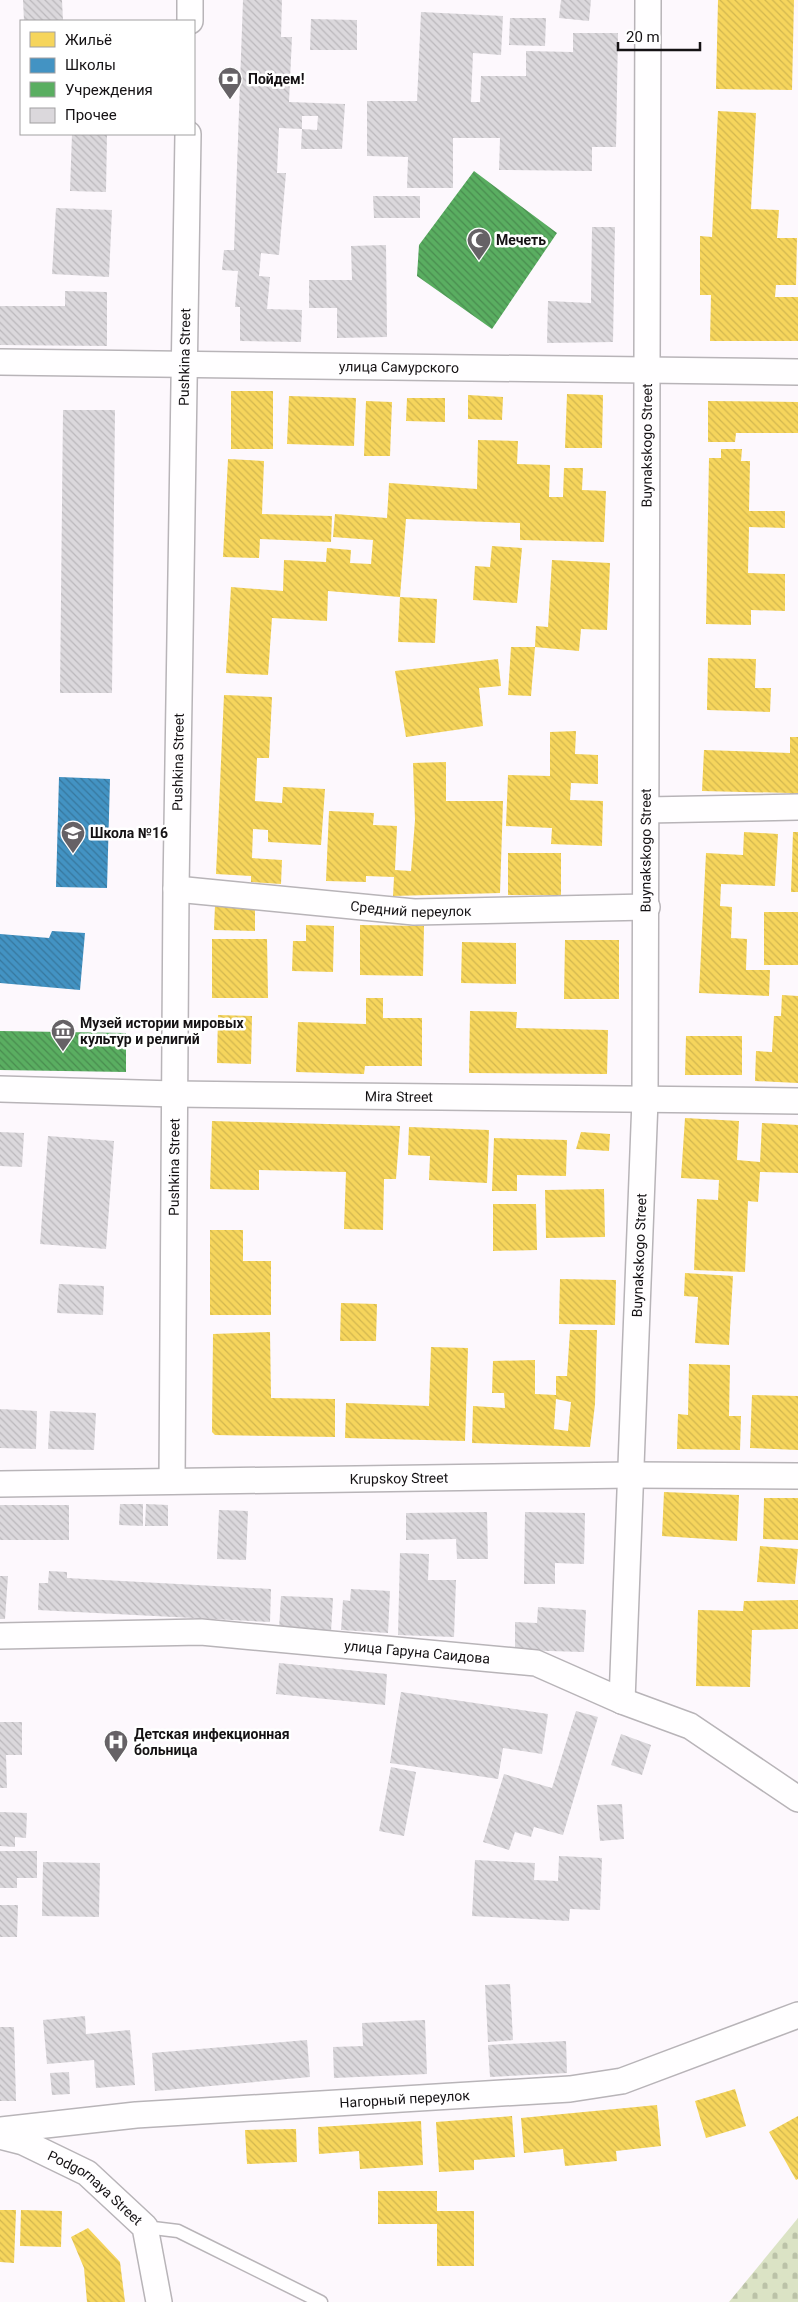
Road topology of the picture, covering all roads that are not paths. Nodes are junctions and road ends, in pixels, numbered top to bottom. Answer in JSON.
{"nodes":[{"id":1,"x":190,"y":0,"type":"edge"},
{"id":2,"x":648,"y":0,"type":"edge"},
{"id":3,"x":190,"y":20,"type":"edge"},
{"id":4,"x":188,"y":135,"type":"edge"},
{"id":5,"x":0,"y":362,"type":"edge"},
{"id":6,"x":185,"y":364,"type":"junction"},
{"id":7,"x":647,"y":370,"type":"junction"},
{"id":8,"x":798,"y":372,"type":"edge"},
{"id":9,"x":798,"y":807,"type":"edge"},
{"id":10,"x":647,"y":810,"type":"junction"},
{"id":11,"x":176,"y":889,"type":"junction"},
{"id":12,"x":646,"y":907,"type":"junction"},
{"id":13,"x":0,"y":1089,"type":"edge"},
{"id":14,"x":174,"y":1094,"type":"junction"},
{"id":15,"x":645,"y":1100,"type":"junction"},
{"id":16,"x":798,"y":1101,"type":"edge"},
{"id":17,"x":631,"y":1475,"type":"junction"},
{"id":18,"x":798,"y":1476,"type":"edge"},
{"id":19,"x":172,"y":1482,"type":"junction"},
{"id":20,"x":0,"y":1484,"type":"edge"},
{"id":21,"x":0,"y":1636,"type":"edge"},
{"id":22,"x":622,"y":1701,"type":"junction"},
{"id":23,"x":798,"y":1799,"type":"edge"},
{"id":24,"x":798,"y":2015,"type":"edge"},
{"id":25,"x":0,"y":2130,"type":"edge"},
{"id":26,"x":0,"y":2136,"type":"edge"},
{"id":27,"x":145,"y":2227,"type":"junction"},
{"id":28,"x":158,"y":2302,"type":"edge"},
{"id":29,"x":321,"y":2302,"type":"edge"}],
"edges":[{"from":1,"to":3,"type":"street"},
{"from":2,"to":7,"type":"street","name":"Buynakskogo Street"},
{"from":4,"to":6,"type":"street","name":"Pushkina Street"},
{"from":5,"to":6,"type":"street","name":"улица Самурского"},
{"from":6,"to":7,"type":"street","name":"улица Самурского"},
{"from":6,"to":11,"type":"street","name":"Pushkina Street"},
{"from":7,"to":8,"type":"street","name":"улица Самурского"},
{"from":7,"to":10,"type":"street","name":"Buynakskogo Street"},
{"from":9,"to":10,"type":"street"},
{"from":10,"to":12,"type":"street","name":"Buynakskogo Street"},
{"from":11,"to":12,"type":"street","name":"Средний переулок"},
{"from":11,"to":14,"type":"street","name":"Pushkina Street"},
{"from":12,"to":15,"type":"street","name":"Buynakskogo Street"},
{"from":13,"to":14,"type":"street","name":"Mira Street"},
{"from":14,"to":15,"type":"street","name":"Mira Street"},
{"from":14,"to":19,"type":"street","name":"Pushkina Street"},
{"from":15,"to":16,"type":"street","name":"Mira Street"},
{"from":15,"to":17,"type":"street","name":"Buynakskogo Street"},
{"from":17,"to":18,"type":"street","name":"Krupskoy Street"},
{"from":17,"to":19,"type":"street","name":"Krupskoy Street"},
{"from":17,"to":22,"type":"street","name":"Buynakskogo Street"},
{"from":19,"to":20,"type":"street","name":"Krupskoy Street"},
{"from":21,"to":22,"type":"street","name":"улица Гаруна Саидова"},
{"from":22,"to":23,"type":"street","name":"улица Гаруна Саидова"},
{"from":24,"to":25,"type":"street","name":"Нагорный переулок"},
{"from":26,"to":27,"type":"street","name":"Podgornaya Street"},
{"from":27,"to":28,"type":"street","name":"Podgornaya Street"},
{"from":27,"to":29,"type":"lane"}]}
